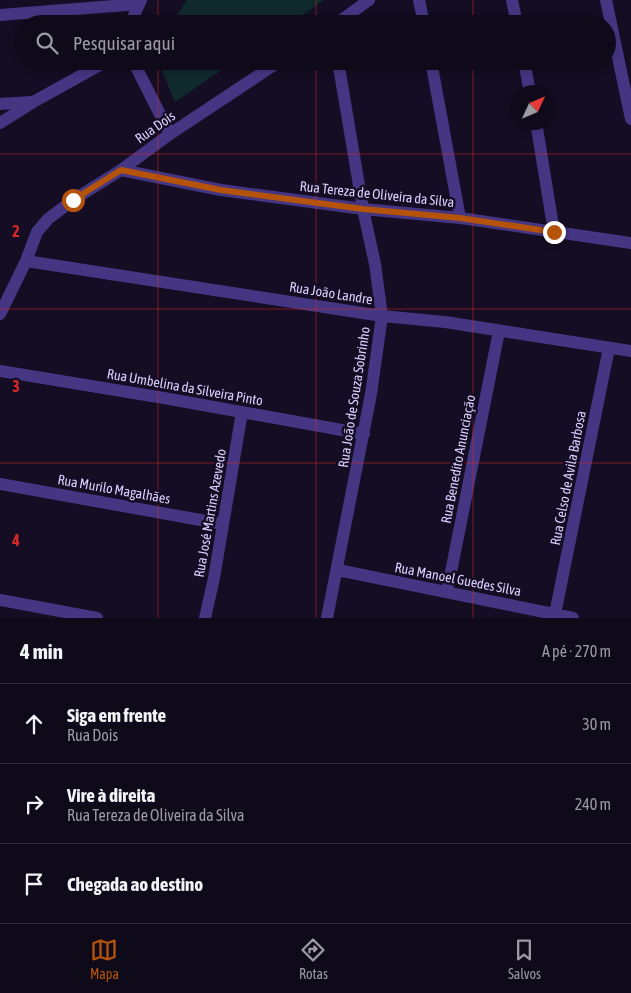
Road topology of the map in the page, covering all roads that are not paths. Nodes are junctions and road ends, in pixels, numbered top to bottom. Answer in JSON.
{"nodes":[{"id":1,"x":369,"y":0,"type":"edge"},
{"id":2,"x":418,"y":0,"type":"edge"},
{"id":3,"x":512,"y":0,"type":"edge"},
{"id":4,"x":606,"y":0,"type":"edge"},
{"id":5,"x":140,"y":2,"type":"edge"},
{"id":6,"x":0,"y":15,"type":"edge"},
{"id":7,"x":134,"y":15,"type":"edge"},
{"id":8,"x":348,"y":15,"type":"edge"},
{"id":9,"x":422,"y":15,"type":"edge"},
{"id":10,"x":515,"y":15,"type":"edge"},
{"id":11,"x":609,"y":15,"type":"edge"},
{"id":12,"x":616,"y":48,"type":"edge"},
{"id":13,"x":91,"y":70,"type":"edge"},
{"id":14,"x":138,"y":70,"type":"edge"},
{"id":15,"x":266,"y":70,"type":"edge"},
{"id":16,"x":340,"y":70,"type":"edge"},
{"id":17,"x":432,"y":70,"type":"edge"},
{"id":18,"x":526,"y":70,"type":"edge"},
{"id":19,"x":529,"y":85,"type":"edge"},
{"id":20,"x":35,"y":101,"type":"junction"},
{"id":21,"x":0,"y":104,"type":"edge"},
{"id":22,"x":631,"y":119,"type":"edge"},
{"id":23,"x":0,"y":124,"type":"edge"},
{"id":24,"x":537,"y":130,"type":"edge"},
{"id":25,"x":170,"y":134,"type":"junction"},
{"id":26,"x":121,"y":170,"type":"junction"},
{"id":27,"x":363,"y":209,"type":"junction"},
{"id":28,"x":460,"y":218,"type":"junction"},
{"id":29,"x":554,"y":232,"type":"junction"},
{"id":30,"x":631,"y":243,"type":"edge"},
{"id":31,"x":26,"y":261,"type":"junction"},
{"id":32,"x":0,"y":314,"type":"edge"},
{"id":33,"x":382,"y":316,"type":"junction"},
{"id":34,"x":499,"y":331,"type":"junction"},
{"id":35,"x":608,"y":348,"type":"junction"},
{"id":36,"x":631,"y":351,"type":"edge"},
{"id":37,"x":0,"y":372,"type":"edge"},
{"id":38,"x":242,"y":412,"type":"junction"},
{"id":39,"x":364,"y":434,"type":"junction"},
{"id":40,"x":0,"y":484,"type":"edge"},
{"id":41,"x":222,"y":524,"type":"junction"},
{"id":42,"x":338,"y":570,"type":"junction"},
{"id":43,"x":446,"y":592,"type":"junction"},
{"id":44,"x":0,"y":600,"type":"edge"},
{"id":45,"x":555,"y":614,"type":"junction"},
{"id":46,"x":97,"y":618,"type":"edge"},
{"id":47,"x":206,"y":618,"type":"edge"},
{"id":48,"x":328,"y":618,"type":"edge"},
{"id":49,"x":573,"y":618,"type":"edge"}],
"edges":[{"from":1,"to":8,"type":"street"},
{"from":2,"to":9,"type":"street"},
{"from":3,"to":10,"type":"street"},
{"from":4,"to":11,"type":"street"},
{"from":5,"to":6,"type":"street"},
{"from":5,"to":7,"type":"street"},
{"from":12,"to":22,"type":"street"},
{"from":13,"to":20,"type":"street"},
{"from":14,"to":25,"type":"street"},
{"from":15,"to":25,"type":"street","name":"Rua Dois"},
{"from":16,"to":27,"type":"street","name":"Rua João de Souza Sobrinho"},
{"from":17,"to":28,"type":"street"},
{"from":18,"to":19,"type":"street"},
{"from":20,"to":21,"type":"street"},
{"from":20,"to":23,"type":"street"},
{"from":24,"to":29,"type":"street"},
{"from":25,"to":26,"type":"street","name":"Rua Dois"},
{"from":26,"to":27,"type":"street","name":"Rua Tereza de Oliveira da Silva"},
{"from":26,"to":31,"type":"street","name":"Rua Dois"},
{"from":27,"to":28,"type":"street","name":"Rua Tereza de Oliveira da Silva"},
{"from":27,"to":33,"type":"street","name":"Rua João de Souza Sobrinho"},
{"from":28,"to":29,"type":"street","name":"Rua Tereza de Oliveira da Silva"},
{"from":29,"to":30,"type":"street","name":"Rua Tereza de Oliveira da Silva"},
{"from":31,"to":32,"type":"street","name":"Rua Dois"},
{"from":31,"to":33,"type":"street","name":"Rua João Landre"},
{"from":33,"to":34,"type":"street","name":"Rua João Landre"},
{"from":33,"to":39,"type":"street","name":"Rua João de Souza Sobrinho"},
{"from":34,"to":35,"type":"street","name":"Rua João Landre"},
{"from":34,"to":43,"type":"street","name":"Rua Benedito Anunciação"},
{"from":35,"to":36,"type":"street","name":"Rua João Landre"},
{"from":35,"to":45,"type":"street","name":"Rua Celso de Avila Barbosa"},
{"from":37,"to":38,"type":"street","name":"Rua Umbelina da Silveira Pinto"},
{"from":38,"to":39,"type":"street","name":"Rua Umbelina da Silveira Pinto"},
{"from":38,"to":41,"type":"street","name":"Rua José Martins Azevedo"},
{"from":39,"to":42,"type":"street","name":"Rua João de Souza Sobrinho"},
{"from":40,"to":41,"type":"street","name":"Rua Murilo Magalhães"},
{"from":41,"to":47,"type":"street","name":"Rua José Martins Azevedo"},
{"from":42,"to":43,"type":"street","name":"Rua Manoel Guedes Silva"},
{"from":42,"to":48,"type":"street","name":"Rua João de Souza Sobrinho"},
{"from":43,"to":45,"type":"street","name":"Rua Manoel Guedes Silva"},
{"from":44,"to":46,"type":"street"},
{"from":45,"to":49,"type":"street","name":"Rua Manoel Guedes Silva"}]}
